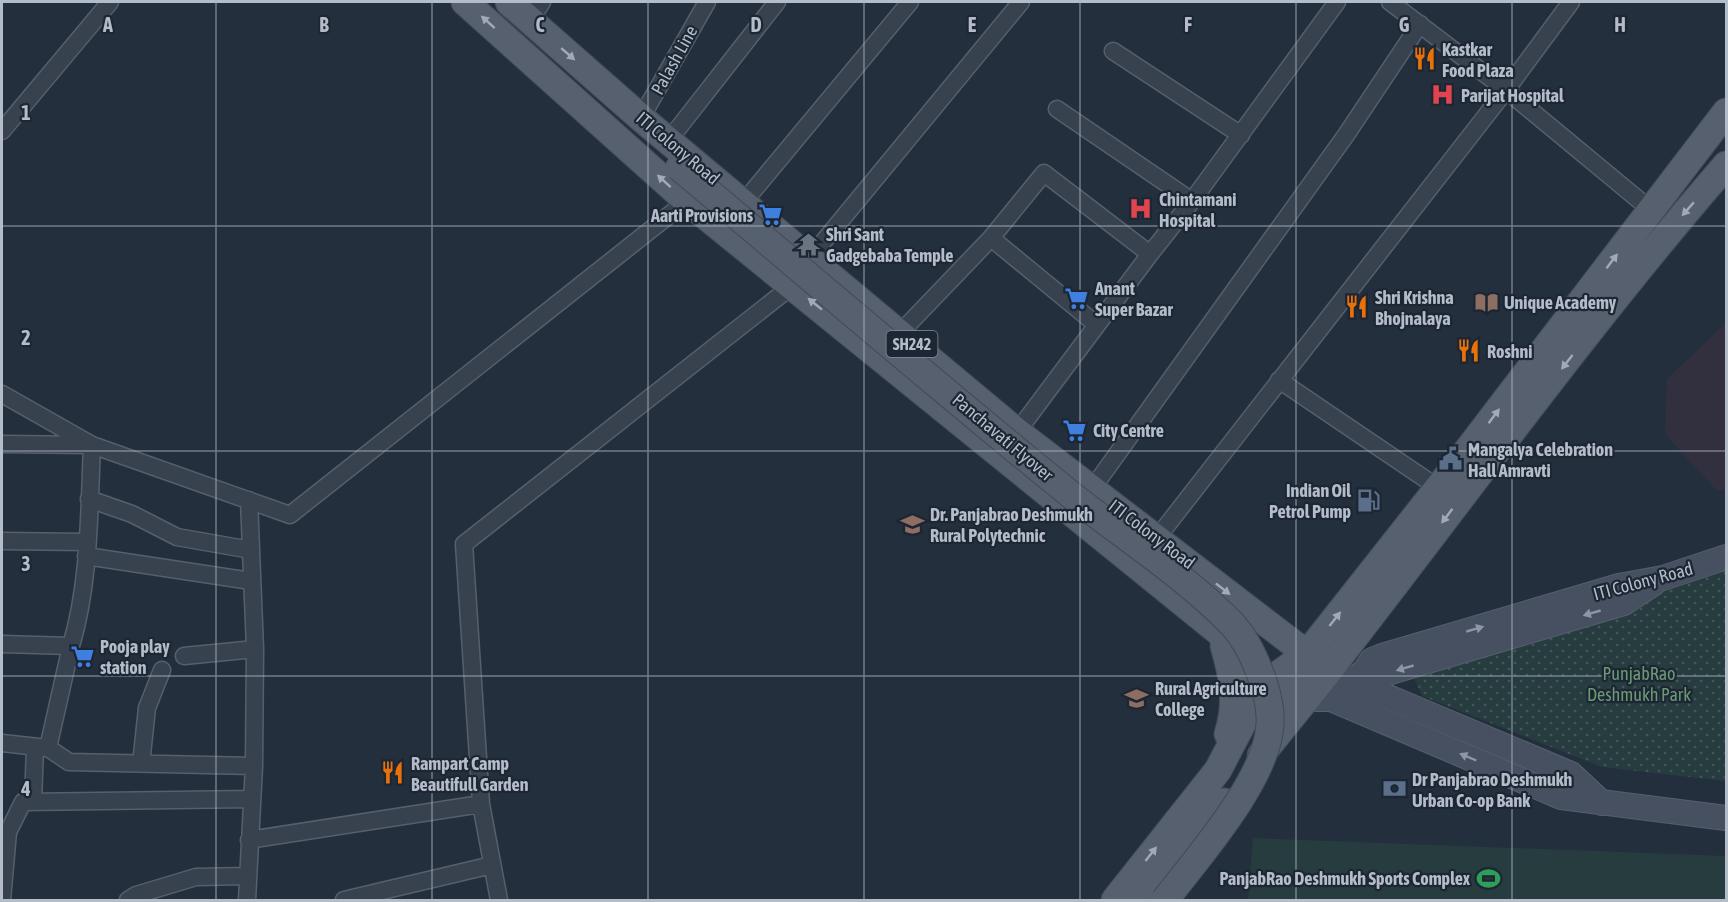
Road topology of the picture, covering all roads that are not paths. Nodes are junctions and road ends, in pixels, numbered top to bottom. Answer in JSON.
{"nodes":[{"id":1,"x":110,"y":2,"type":"edge"},
{"id":2,"x":465,"y":2,"type":"edge"},
{"id":3,"x":509,"y":2,"type":"edge"},
{"id":4,"x":707,"y":2,"type":"edge"},
{"id":5,"x":777,"y":2,"type":"edge"},
{"id":6,"x":910,"y":2,"type":"edge"},
{"id":7,"x":1021,"y":2,"type":"edge"},
{"id":8,"x":1337,"y":2,"type":"edge"},
{"id":9,"x":1390,"y":2,"type":"edge"},
{"id":10,"x":1571,"y":2,"type":"edge"},
{"id":11,"x":536,"y":11,"type":"edge"},
{"id":12,"x":1420,"y":24,"type":"junction"},
{"id":13,"x":1113,"y":51,"type":"dead end"},
{"id":14,"x":1506,"y":90,"type":"junction"},
{"id":15,"x":1057,"y":109,"type":"dead end"},
{"id":16,"x":1726,"y":112,"type":"edge"},
{"id":17,"x":655,"y":129,"type":"junction"},
{"id":18,"x":2,"y":131,"type":"edge"},
{"id":19,"x":1241,"y":135,"type":"junction"},
{"id":20,"x":1726,"y":165,"type":"edge"},
{"id":21,"x":687,"y":201,"type":"junction"},
{"id":22,"x":1192,"y":201,"type":"junction"},
{"id":23,"x":743,"y":203,"type":"junction"},
{"id":24,"x":1650,"y":210,"type":"junction"},
{"id":25,"x":991,"y":238,"type":"junction"},
{"id":26,"x":1150,"y":254,"type":"junction"},
{"id":27,"x":810,"y":258,"type":"junction"},
{"id":28,"x":792,"y":286,"type":"junction"},
{"id":29,"x":1097,"y":325,"type":"junction"},
{"id":30,"x":899,"y":334,"type":"junction"},
{"id":31,"x":1279,"y":380,"type":"junction"},
{"id":32,"x":2,"y":394,"type":"edge"},
{"id":33,"x":1017,"y":432,"type":"junction"},
{"id":34,"x":2,"y":444,"type":"edge"},
{"id":35,"x":92,"y":445,"type":"junction"},
{"id":36,"x":1465,"y":473,"type":"junction"},
{"id":37,"x":1437,"y":487,"type":"junction"},
{"id":38,"x":1092,"y":489,"type":"junction"},
{"id":39,"x":89,"y":499,"type":"junction"},
{"id":40,"x":249,"y":500,"type":"junction"},
{"id":41,"x":1157,"y":538,"type":"junction"},
{"id":42,"x":2,"y":541,"type":"edge"},
{"id":43,"x":87,"y":549,"type":"junction"},
{"id":44,"x":251,"y":550,"type":"junction"},
{"id":45,"x":1726,"y":557,"type":"edge"},
{"id":46,"x":251,"y":581,"type":"junction"},
{"id":47,"x":1219,"y":632,"type":"junction"},
{"id":48,"x":2,"y":644,"type":"edge"},
{"id":49,"x":71,"y":646,"type":"junction"},
{"id":50,"x":255,"y":649,"type":"junction"},
{"id":51,"x":183,"y":656,"type":"dead end"},
{"id":52,"x":162,"y":670,"type":"dead end"},
{"id":53,"x":1349,"y":674,"type":"junction"},
{"id":54,"x":1306,"y":677,"type":"junction"},
{"id":55,"x":1262,"y":686,"type":"junction"},
{"id":56,"x":1332,"y":699,"type":"junction"},
{"id":57,"x":2,"y":743,"type":"edge"},
{"id":58,"x":41,"y":747,"type":"junction"},
{"id":59,"x":141,"y":764,"type":"junction"},
{"id":60,"x":254,"y":766,"type":"junction"},
{"id":61,"x":1218,"y":770,"type":"junction"},
{"id":62,"x":251,"y":799,"type":"junction"},
{"id":63,"x":33,"y":801,"type":"junction"},
{"id":64,"x":1602,"y":803,"type":"junction"},
{"id":65,"x":481,"y":804,"type":"junction"},
{"id":66,"x":1726,"y":818,"type":"edge"},
{"id":67,"x":249,"y":840,"type":"junction"},
{"id":68,"x":492,"y":865,"type":"junction"},
{"id":69,"x":246,"y":876,"type":"junction"},
{"id":70,"x":2,"y":900,"type":"edge"},
{"id":71,"x":128,"y":900,"type":"edge"},
{"id":72,"x":246,"y":900,"type":"edge"},
{"id":73,"x":344,"y":900,"type":"edge"},
{"id":74,"x":499,"y":900,"type":"edge"},
{"id":75,"x":1115,"y":900,"type":"edge"},
{"id":76,"x":1146,"y":900,"type":"edge"},
{"id":77,"x":1166,"y":900,"type":"edge"}],
"edges":[{"from":1,"to":18,"type":"street"},
{"from":21,"to":2,"type":"main road","number":"SH242","one_way":true},
{"from":3,"to":11,"type":"main road","name":"ITI Colony Road","number":"SH242"},
{"from":4,"to":17,"type":"street","name":"Palash Line"},
{"from":5,"to":17,"type":"street"},
{"from":6,"to":23,"type":"street"},
{"from":7,"to":27,"type":"street"},
{"from":8,"to":19,"type":"street"},
{"from":9,"to":12,"type":"street"},
{"from":10,"to":14,"type":"street"},
{"from":11,"to":17,"type":"main road","name":"ITI Colony Road","number":"SH242","one_way":true},
{"from":12,"to":14,"type":"street"},
{"from":12,"to":38,"type":"street"},
{"from":13,"to":19,"type":"street"},
{"from":14,"to":24,"type":"street"},
{"from":14,"to":31,"type":"street"},
{"from":15,"to":22,"type":"street"},
{"from":16,"to":24,"type":"main road"},
{"from":17,"to":23,"type":"main road","name":"ITI Colony Road","number":"SH242"},
{"from":17,"to":77,"type":"main road","name":"Panchavati Flyover","bridge":true},
{"from":19,"to":22,"type":"street"},
{"from":20,"to":36,"type":"main road","one_way":true},
{"from":21,"to":28,"type":"main road","number":"SH242"},
{"from":21,"to":40,"type":"street"},
{"from":22,"to":26,"type":"street"},
{"from":23,"to":27,"type":"main road","name":"ITI Colony Road","number":"SH242"},
{"from":36,"to":24,"type":"main road","one_way":true},
{"from":25,"to":26,"type":"street"},
{"from":25,"to":29,"type":"street"},
{"from":25,"to":30,"type":"street"},
{"from":26,"to":29,"type":"street"},
{"from":27,"to":30,"type":"main road","name":"ITI Colony Road","number":"SH242"},
{"from":47,"to":28,"type":"main road","number":"SH242","one_way":true},
{"from":28,"to":65,"type":"street"},
{"from":29,"to":33,"type":"street"},
{"from":30,"to":33,"type":"main road","name":"ITI Colony Road","number":"SH242"},
{"from":31,"to":37,"type":"street"},
{"from":31,"to":41,"type":"street"},
{"from":32,"to":35,"type":"street"},
{"from":33,"to":38,"type":"main road","name":"ITI Colony Road","number":"SH242"},
{"from":34,"to":35,"type":"street"},
{"from":35,"to":39,"type":"street"},
{"from":35,"to":40,"type":"street"},
{"from":36,"to":37,"type":"main road"},
{"from":36,"to":53,"type":"main road","one_way":true},
{"from":54,"to":37,"type":"main road","one_way":true},
{"from":38,"to":41,"type":"main road","name":"ITI Colony Road","number":"SH242"},
{"from":39,"to":43,"type":"street"},
{"from":39,"to":44,"type":"street"},
{"from":40,"to":44,"type":"street"},
{"from":41,"to":54,"type":"main road","name":"ITI Colony Road","number":"SH242","one_way":true},
{"from":42,"to":43,"type":"street"},
{"from":43,"to":46,"type":"street"},
{"from":43,"to":49,"type":"street"},
{"from":44,"to":46,"type":"street"},
{"from":45,"to":53,"type":"street","name":"ITI Colony Road"},
{"from":46,"to":50,"type":"street"},
{"from":47,"to":55,"type":"main road"},
{"from":47,"to":61,"type":"main road"},
{"from":48,"to":49,"type":"street"},
{"from":49,"to":58,"type":"street"},
{"from":50,"to":51,"type":"street"},
{"from":50,"to":60,"type":"street"},
{"from":52,"to":59,"type":"street"},
{"from":53,"to":54,"type":"main road","name":"ITI Colony Road","number":"SH242"},
{"from":53,"to":54,"type":"main road"},
{"from":53,"to":56,"type":"street","name":"ITI Colony Road"},
{"from":53,"to":64,"type":"street"},
{"from":54,"to":55,"type":"main road"},
{"from":54,"to":55,"type":"main road"},
{"from":54,"to":56,"type":"street"},
{"from":54,"to":76,"type":"main road"},
{"from":55,"to":61,"type":"main road"},
{"from":64,"to":56,"type":"street","one_way":true},
{"from":57,"to":58,"type":"street"},
{"from":58,"to":59,"type":"street"},
{"from":58,"to":63,"type":"street"},
{"from":59,"to":60,"type":"street"},
{"from":60,"to":62,"type":"street"},
{"from":75,"to":61,"type":"main road","one_way":true},
{"from":62,"to":63,"type":"street"},
{"from":62,"to":67,"type":"street"},
{"from":63,"to":70,"type":"street"},
{"from":64,"to":66,"type":"street"},
{"from":65,"to":67,"type":"street"},
{"from":65,"to":68,"type":"street"},
{"from":67,"to":69,"type":"street"},
{"from":68,"to":73,"type":"street"},
{"from":68,"to":74,"type":"street"},
{"from":69,"to":71,"type":"street"},
{"from":69,"to":72,"type":"street"}]}
